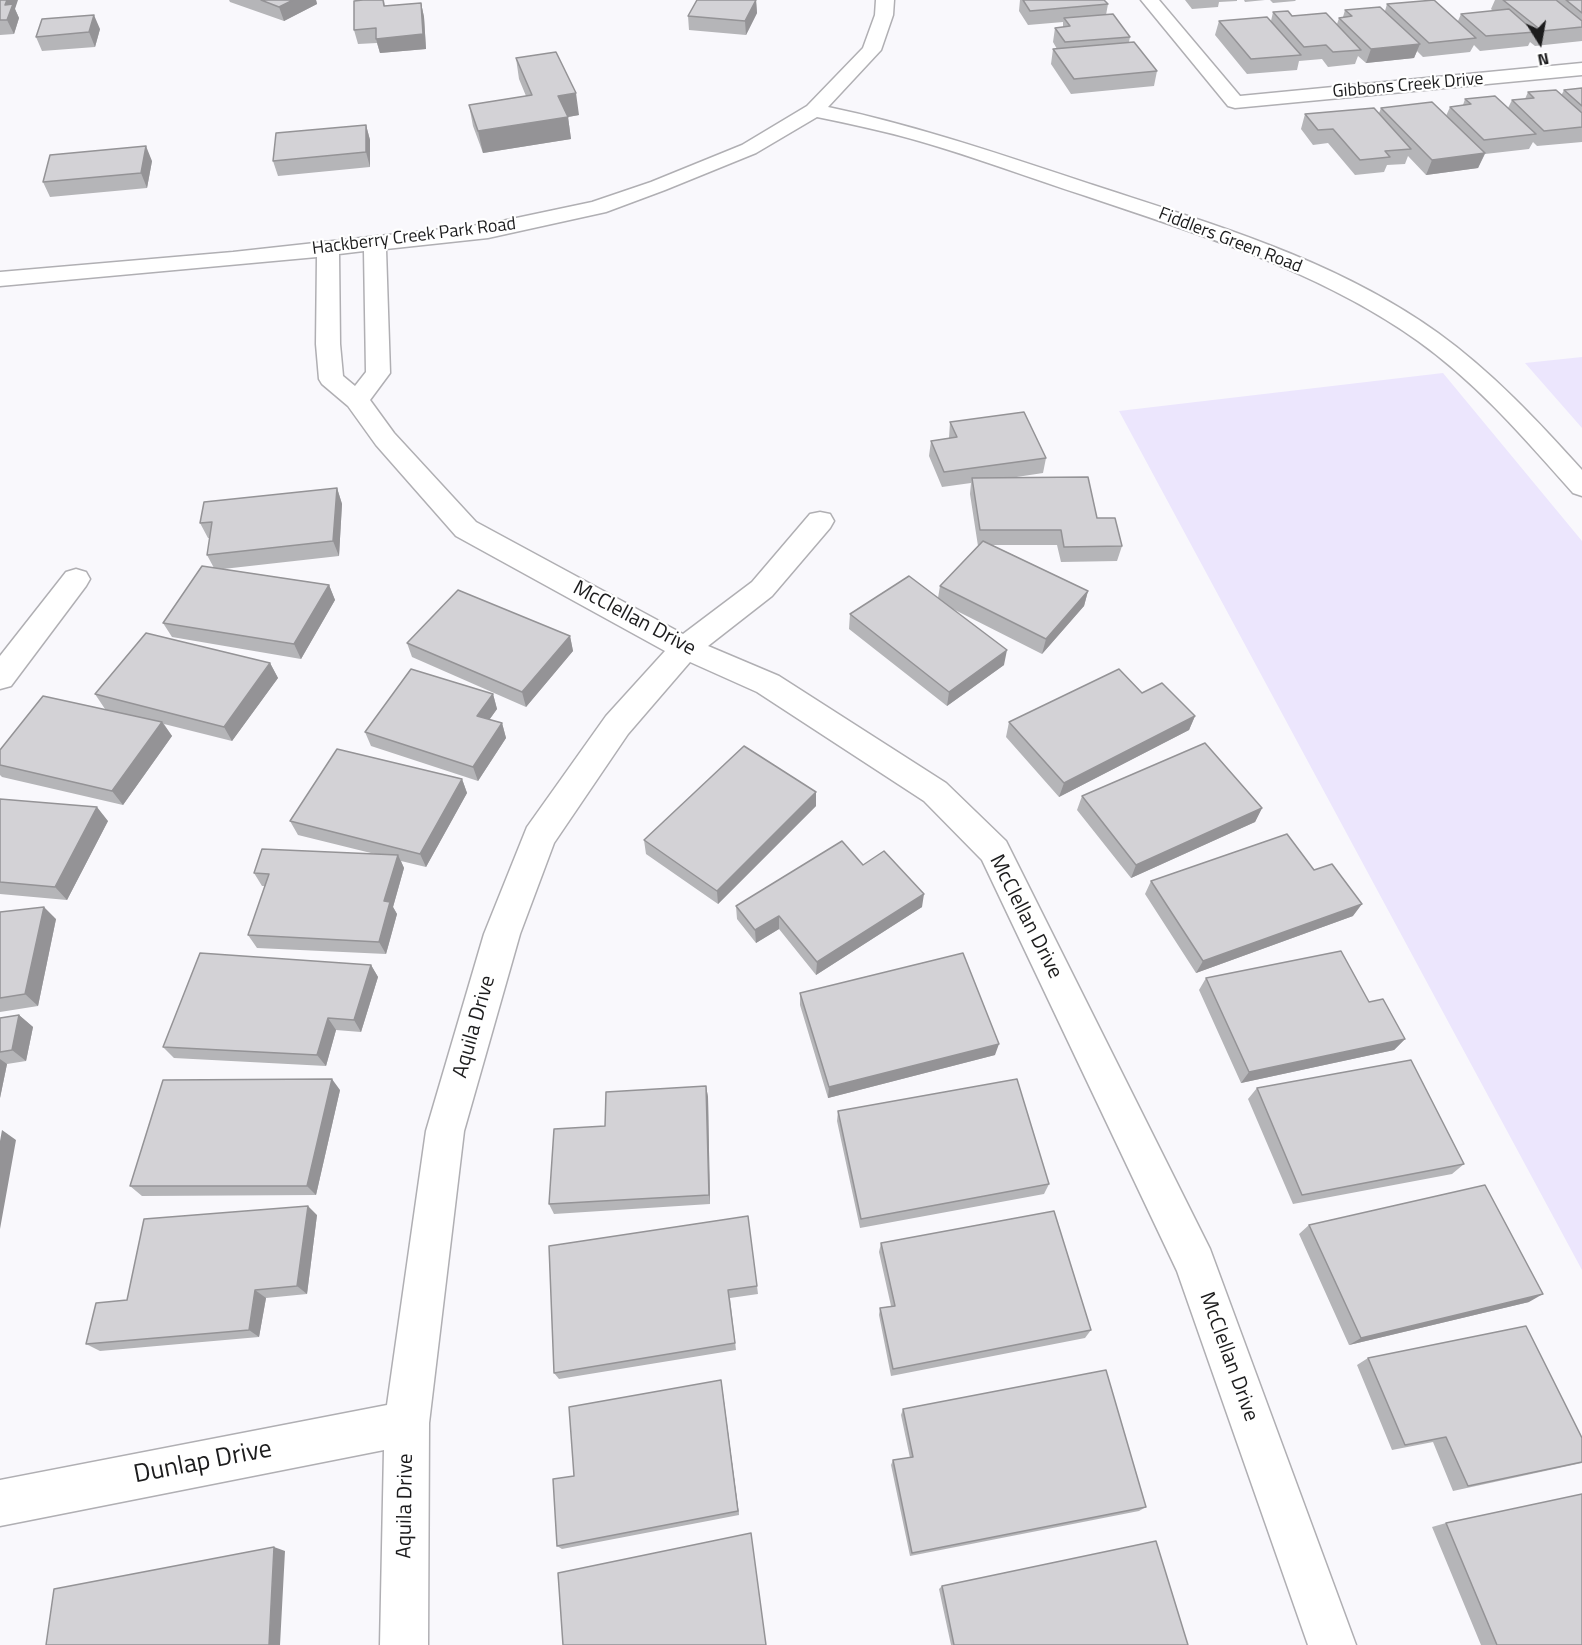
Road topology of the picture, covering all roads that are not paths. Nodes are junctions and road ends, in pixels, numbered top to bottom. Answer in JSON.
{"nodes":[{"id":1,"x":885,"y":0,"type":"edge"},
{"id":2,"x":1150,"y":0,"type":"edge"},
{"id":3,"x":1582,"y":69,"type":"edge"},
{"id":4,"x":814,"y":110,"type":"junction"},
{"id":5,"x":375,"y":243,"type":"junction"},
{"id":6,"x":328,"y":248,"type":"junction"},
{"id":7,"x":0,"y":279,"type":"edge"},
{"id":8,"x":353,"y":354,"type":"junction"},
{"id":9,"x":357,"y":400,"type":"junction"},
{"id":10,"x":1582,"y":487,"type":"edge"},
{"id":11,"x":820,"y":522,"type":"dead end"},
{"id":12,"x":76,"y":579,"type":"dead end"},
{"id":13,"x":686,"y":648,"type":"junction"},
{"id":14,"x":0,"y":678,"type":"edge"},
{"id":15,"x":407,"y":1423,"type":"junction"},
{"id":16,"x":0,"y":1503,"type":"edge"},
{"id":17,"x":404,"y":1645,"type":"edge"},
{"id":18,"x":1332,"y":1645,"type":"edge"}],
"edges":[{"from":1,"to":4,"type":"street","name":"Hackberry Creek Park Road"},
{"from":2,"to":3,"type":"street","name":"Gibbons Creek Drive"},
{"from":4,"to":5,"type":"street","name":"Hackberry Creek Park Road"},
{"from":4,"to":10,"type":"street","name":"Fiddlers Green Road"},
{"from":5,"to":6,"type":"street","name":"Hackberry Creek Park Road"},
{"from":5,"to":8,"type":"street","name":"McClellan Drive"},
{"from":6,"to":7,"type":"street","name":"Hackberry Creek Park Road"},
{"from":6,"to":8,"type":"street","name":"McClellan Drive"},
{"from":8,"to":9,"type":"street","name":"McClellan Drive"},
{"from":8,"to":9,"type":"street","name":"McClellan Drive"},
{"from":9,"to":13,"type":"street","name":"McClellan Drive"},
{"from":11,"to":13,"type":"street","name":"Aquila Drive"},
{"from":12,"to":14,"type":"street"},
{"from":13,"to":15,"type":"street","name":"Aquila Drive"},
{"from":13,"to":18,"type":"street","name":"McClellan Drive"},
{"from":15,"to":16,"type":"street","name":"Dunlap Drive"},
{"from":15,"to":17,"type":"street","name":"Aquila Drive"}]}
